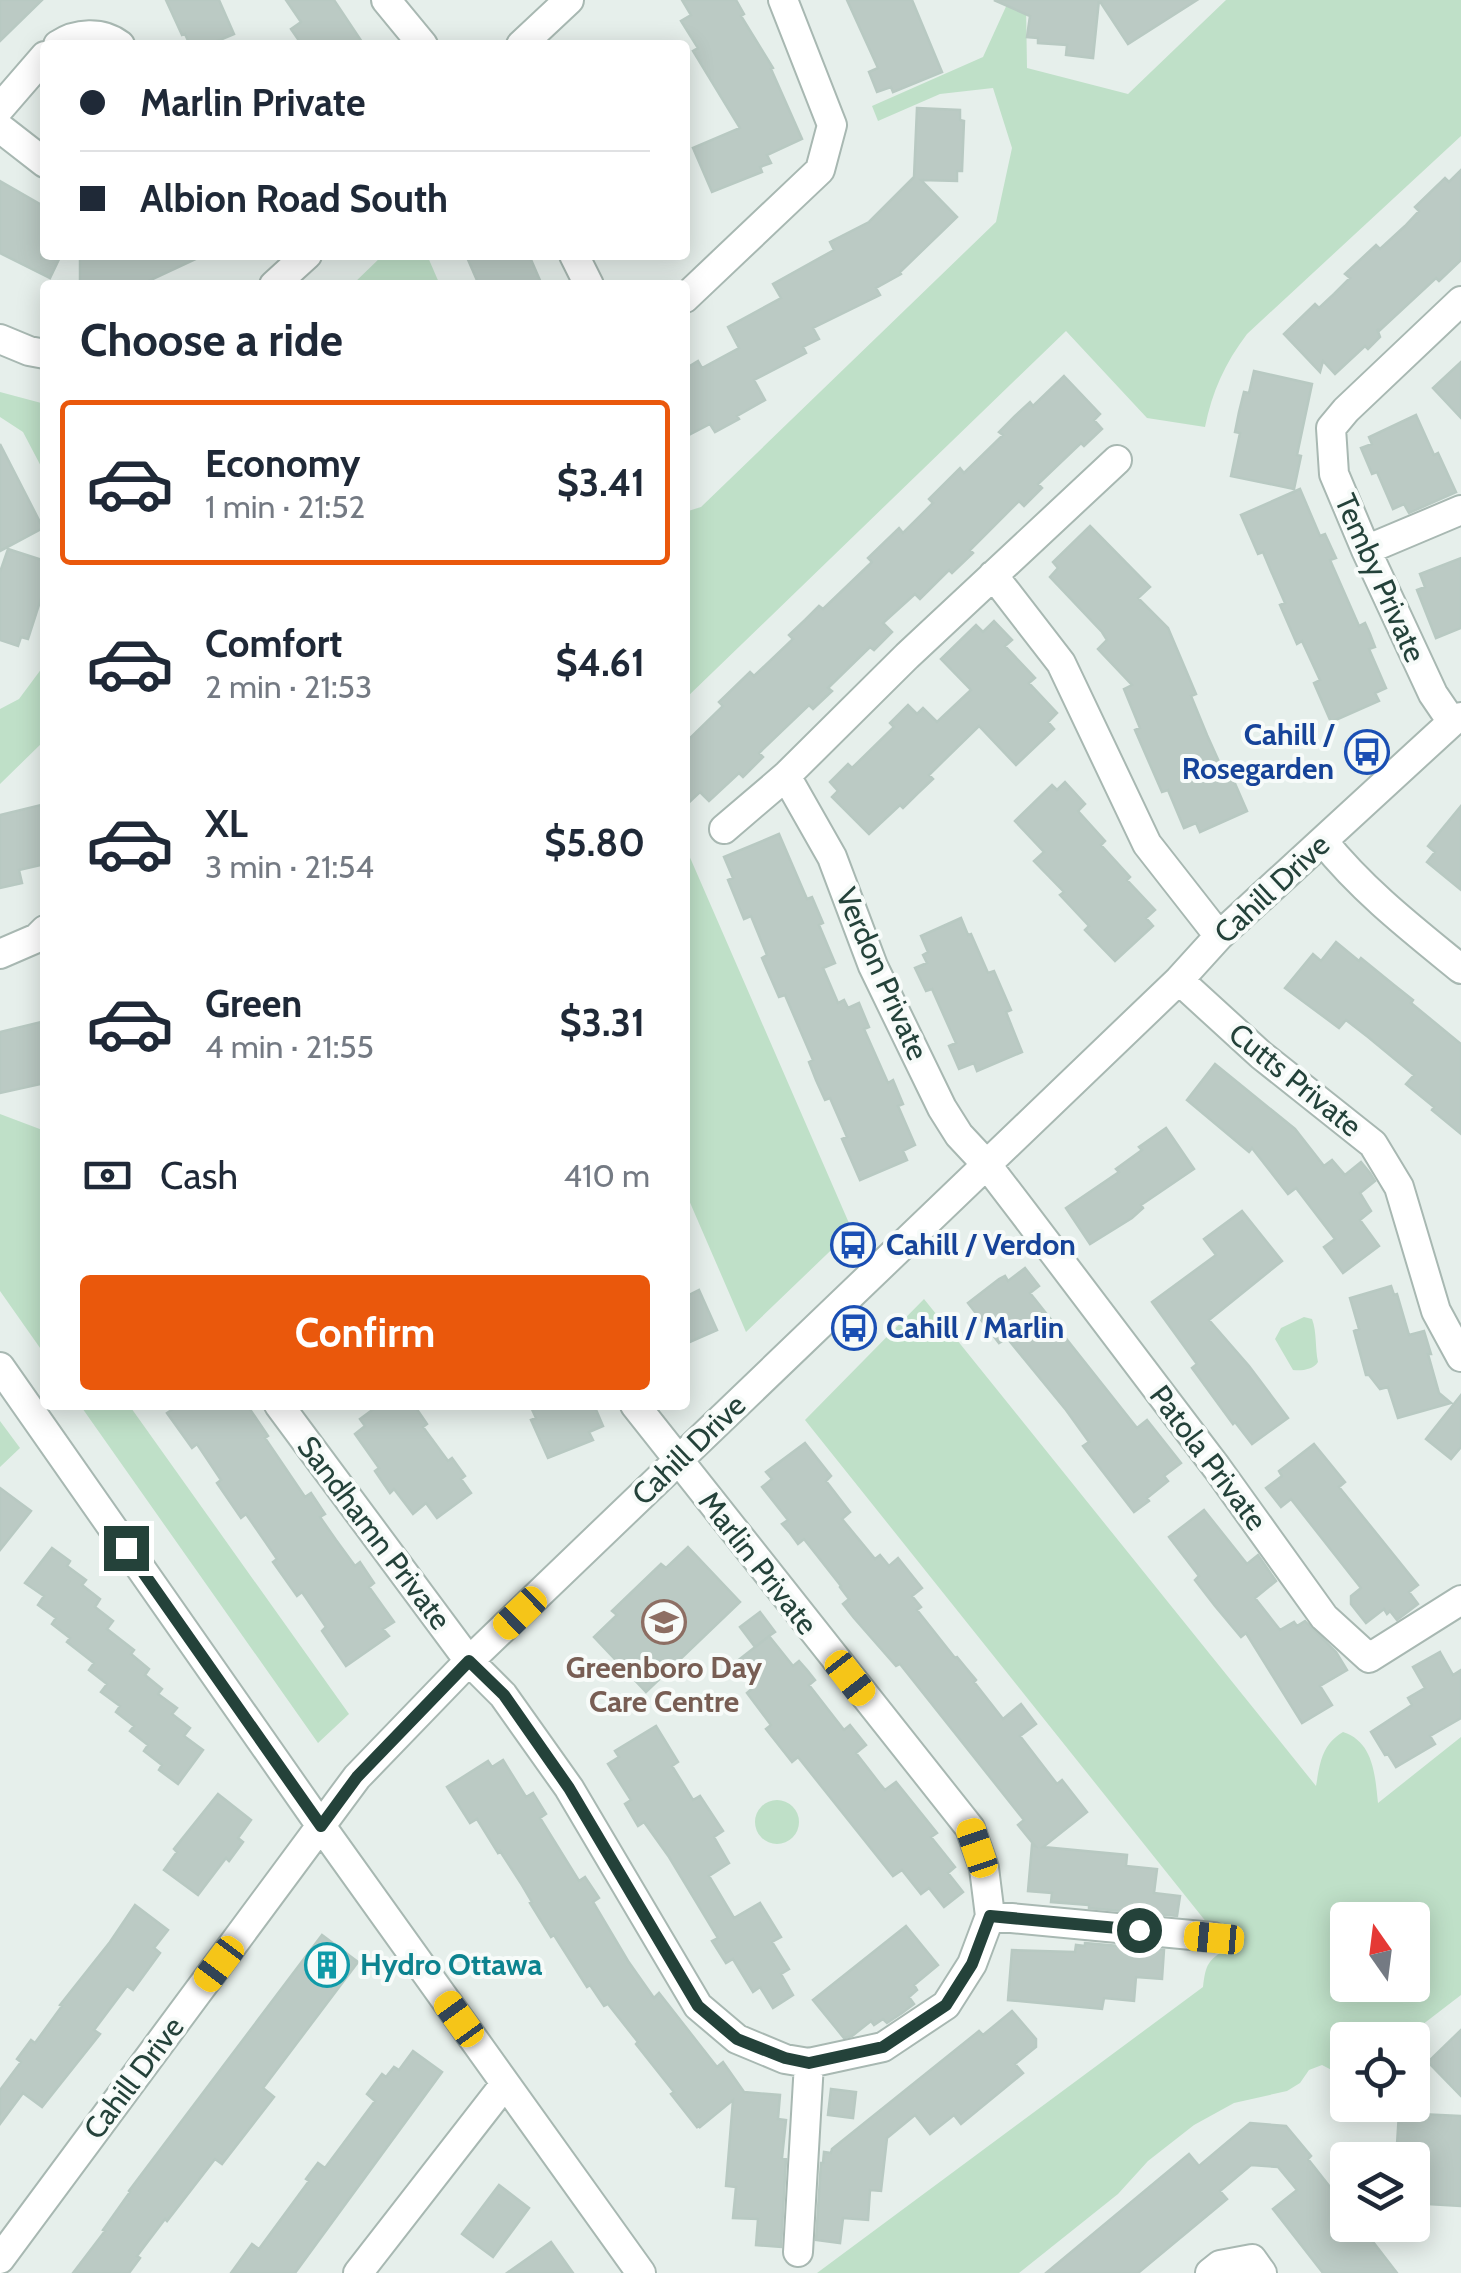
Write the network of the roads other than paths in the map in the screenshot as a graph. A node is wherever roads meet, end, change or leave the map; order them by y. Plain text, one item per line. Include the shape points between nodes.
1 (386, 0) edge
2 (570, 0) edge
3 (784, 0) edge
4 (64, 40) edge
5 (114, 40) edge
6 (419, 40) edge
7 (527, 40) edge
8 (40, 62) edge
9 (0, 108) edge
10 (0, 128) edge
11 (40, 159) edge
12 (302, 260) edge
13 (280, 280) edge
14 (690, 293) edge
15 (1461, 300) edge
16 (0, 339) edge
17 (40, 353) edge
18 (1117, 460) dead end
19 (1461, 510) edge
20 (1366, 550) junction
21 (993, 575) junction
22 (1457, 720) edge
23 (786, 776) junction
24 (724, 829) dead end
25 (1323, 841) junction
26 (40, 935) edge
27 (1219, 936) junction
28 (0, 954) edge
29 (1461, 969) edge
30 (1179, 980) junction
31 (987, 1166) junction
32 (1461, 1357) edge
33 (0, 1367) edge
34 (283, 1410) edge
35 (639, 1410) edge
36 (677, 1460) junction
37 (1461, 1600) edge
38 (469, 1661) junction
39 (321, 1826) junction
40 (990, 1916) junction
41 (1214, 1938) dead end
42 (809, 2063) junction
43 (505, 2084) junction
44 (798, 2252) dead end
45 (1, 2256) edge
46 (358, 2273) edge
47 (640, 2273) edge
48 (1210, 2273) edge
49 (1262, 2273) edge

1 - 6 street
2 - 7 street
3 - 14 street via 832,124 820,170
4 - 5 street
8 - 9 street
10 - 11 street
12 - 13 street
15 - 20 street, Temby Private via 1331,428 1334,474
16 - 17 street
18 - 21 street
19 - 20 street
20 - 22 street, Temby Private via 1433,694
21 - 23 street
21 - 27 street via 1061,663 1147,844
22 - 25 street, Cahill Drive
23 - 24 street
23 - 31 street, Verdon Private via 832,857 873,966 942,1108
25 - 27 street, Cahill Drive
25 - 29 street via 1382,905
26 - 28 street
27 - 30 street, Cahill Drive
30 - 31 street, Cahill Drive
30 - 32 street, Cutts Private via 1373,1144 1399,1188 1436,1311
31 - 36 street, Cahill Drive
31 - 37 street, Patola Private via 1346,1638 1370,1658
33 - 39 street
34 - 38 street, Sandhamn Private
35 - 36 street
36 - 38 street, Cahill Drive
36 - 40 street, Marlin Private via 970,1828
38 - 39 street, Cahill Drive via 357,1777
38 - 42 street, Marlin Private via 504,1695 569,1788 698,2006 737,2039
39 - 43 street
39 - 45 street, Cahill Drive
40 - 41 street
40 - 42 street, Marlin Private via 972,1964 946,2005 883,2047
42 - 44 street
43 - 46 street
43 - 47 street
48 - 49 street via 1252,2259

